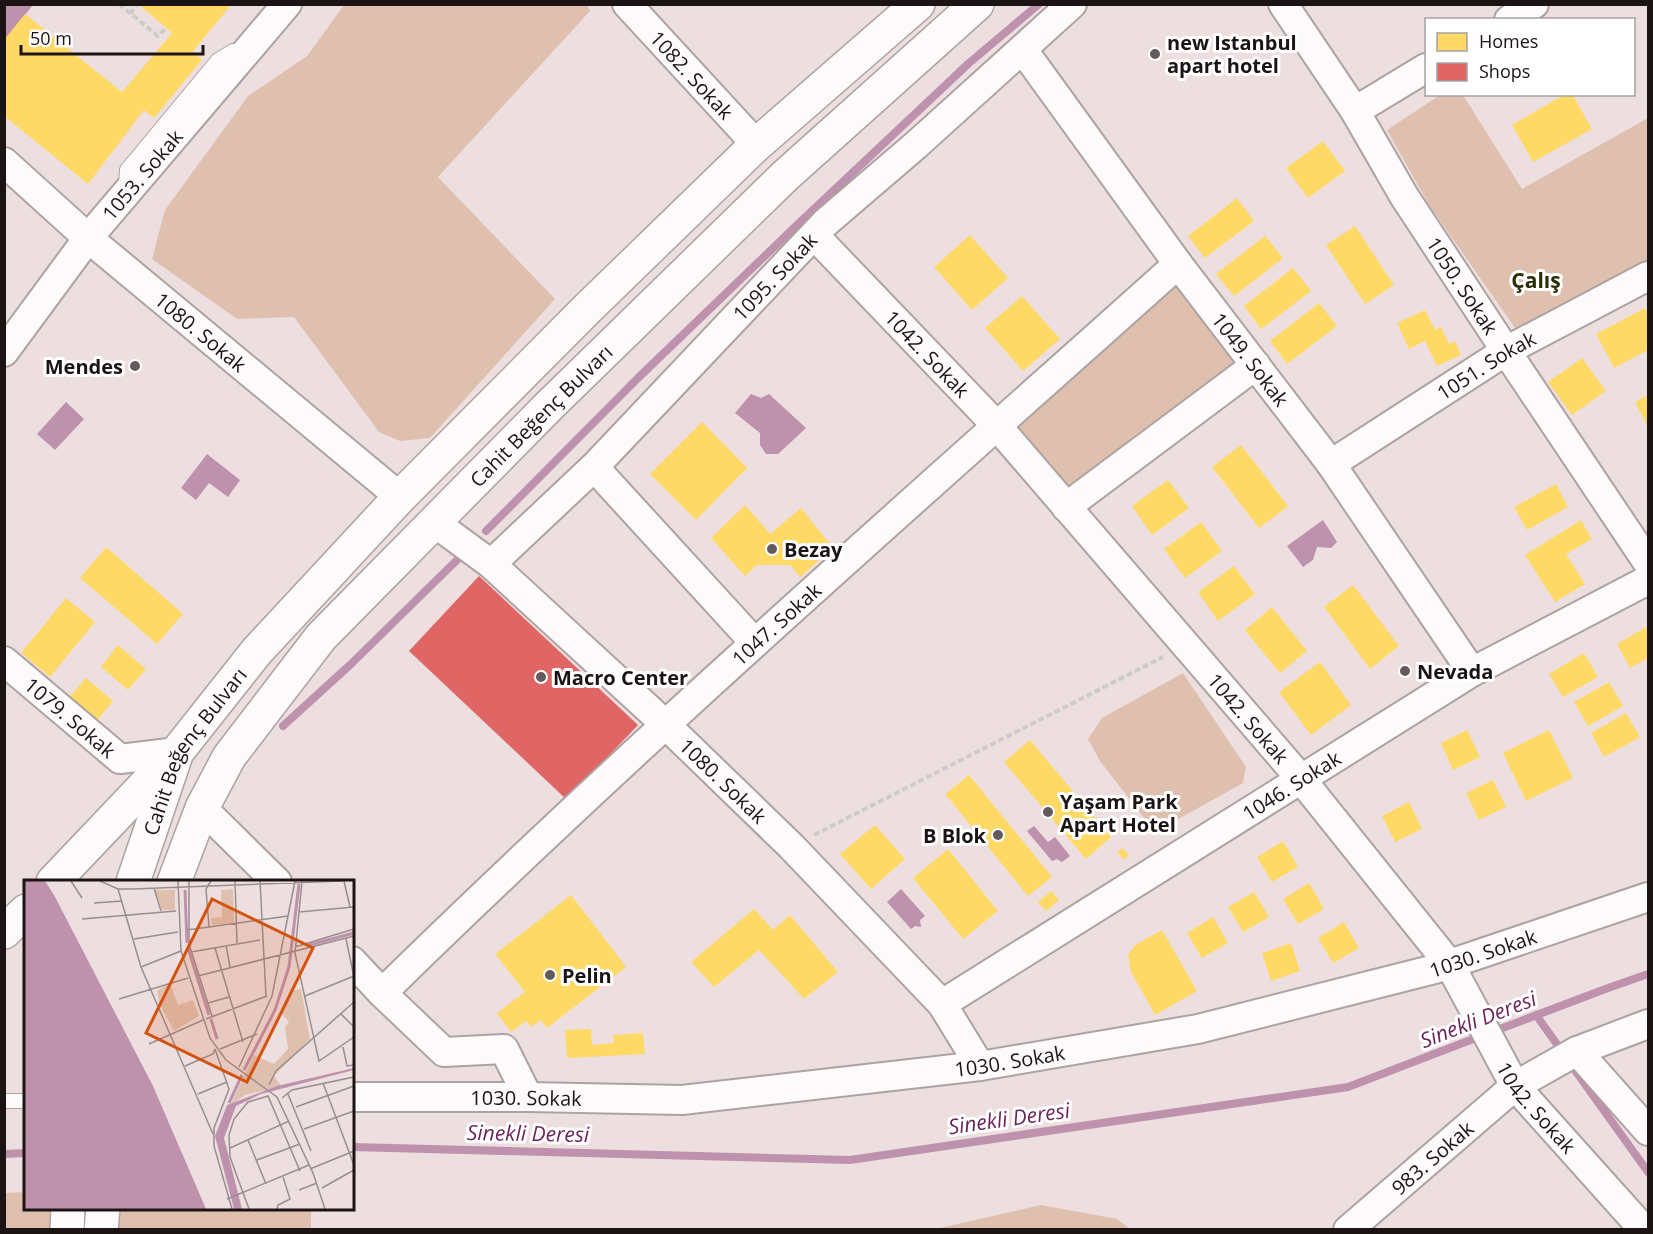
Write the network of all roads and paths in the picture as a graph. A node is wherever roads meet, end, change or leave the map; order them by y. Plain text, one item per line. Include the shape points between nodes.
1 (119, 4) edge
2 (138, 4) edge
3 (287, 4) edge
4 (627, 4) edge
5 (918, 4) edge
6 (977, 4) edge
7 (1072, 4) edge
8 (1283, 4) edge
9 (1534, 4) edge
10 (130, 14) junction
11 (1512, 18) edge
12 (166, 28) dead end
13 (1023, 50) junction
14 (1425, 69) edge
15 (1355, 111) junction
16 (755, 146) junction
17 (4, 162) edge
18 (814, 235) junction
19 (88, 238) junction
20 (1178, 264) junction
21 (1648, 276) edge
22 (1506, 351) junction
23 (4, 352) edge
24 (1256, 365) junction
25 (997, 426) junction
26 (1331, 464) junction
27 (594, 467) junction
28 (400, 497) junction
29 (1066, 507) junction
30 (435, 523) junction
31 (1648, 563) edge
32 (491, 564) junction
33 (1648, 580) edge
34 (755, 643) junction
35 (1185, 646) junction
36 (4, 661) edge
37 (1472, 672) junction
38 (665, 724) junction
39 (177, 752) junction
40 (229, 757) junction
41 (1301, 779) junction
42 (202, 808) junction
43 (791, 846) junction
44 (64, 878) edge
45 (134, 880) edge
46 (175, 880) edge
47 (275, 880) edge
48 (1648, 897) edge
49 (24, 913) edge
50 (4, 932) edge
51 (354, 964) edge
52 (1450, 965) junction
53 (382, 993) junction
54 (942, 1004) junction
55 (1648, 1024) edge
56 (1576, 1052) junction
57 (980, 1066) junction
58 (1515, 1086) junction
59 (354, 1097) edge
60 (528, 1097) junction
61 (4, 1101) edge
62 (24, 1101) edge
63 (1648, 1131) edge
64 (68, 1210) edge
65 (103, 1210) edge
66 (67, 1230) edge
67 (101, 1230) edge
68 (1348, 1230) edge
69 (1644, 1230) edge

1 - 10 path
2 - 10 path
3 - 19 street, 1053. Sokak
4 - 16 street, 1082. Sokak
5 - 16 main road, Cahit Beğenç Bulvarı
6 - 30 main road, Cahit Beğenç Bulvarı via 785,176
7 - 13 street, 1095. Sokak
8 - 15 street, 1050. Sokak
9 - 11 street
10 - 12 path via 158,36
13 - 18 street, 1095. Sokak
13 - 20 street, 1049. Sokak
14 - 15 street
15 - 22 street, 1050. Sokak via 1404,196
16 - 28 main road, Cahit Beğenç Bulvarı
17 - 19 street, 1080. Sokak
18 - 25 street, 1042. Sokak
18 - 27 street, 1095. Sokak
19 - 23 street, 1053. Sokak
19 - 28 street, 1080. Sokak
20 - 24 street, 1049. Sokak
20 - 25 street, 1047. Sokak
21 - 22 street, 1051. Sokak
22 - 26 street, 1051. Sokak
22 - 31 street, 1050. Sokak
24 - 26 street, 1049. Sokak
24 - 29 street
25 - 29 street, 1042. Sokak
25 - 34 street, 1047. Sokak
26 - 37 street, 1049. Sokak
27 - 32 street, 1095. Sokak
27 - 34 street
28 - 39 main road, Cahit Beğenç Bulvarı via 257,651
29 - 35 street, 1042. Sokak
30 - 32 street, 1080. Sokak
30 - 40 main road, Cahit Beğenç Bulvarı via 321,636
32 - 38 street, 1080. Sokak
33 - 37 street, 1046. Sokak
34 - 38 street, 1047. Sokak
35 - 41 street, 1042. Sokak
35 - 43 path
36 - 39 street, 1079. Sokak via 120,759
37 - 41 street, 1046. Sokak
38 - 43 street, 1080. Sokak
38 - 53 street, 1047. Sokak
39 - 40 main road
39 - 44 main road
39 - 45 main road, Cahit Beğenç Bulvarı
40 - 42 main road, Cahit Beğenç Bulvarı
41 - 52 street, 1042. Sokak
41 - 54 street, 1046. Sokak
42 - 46 main road, Cahit Beğenç Bulvarı
42 - 47 street
43 - 54 street, 1080. Sokak
48 - 52 street, 1030. Sokak
49 - 50 main road
51 - 53 street
52 - 57 street, 1030. Sokak via 1198,1029
52 - 58 street, 1042. Sokak
53 - 60 street via 444,1052 504,1049
54 - 57 street, 1080. Sokak
55 - 56 street, 983. Sokak
56 - 58 street, 983. Sokak
56 - 63 street
57 - 60 street, 1030. Sokak via 682,1100
58 - 68 street, 983. Sokak
58 - 69 street, 1042. Sokak
59 - 60 street, 1030. Sokak
61 - 62 lane
64 - 66 main road
65 - 67 main road

